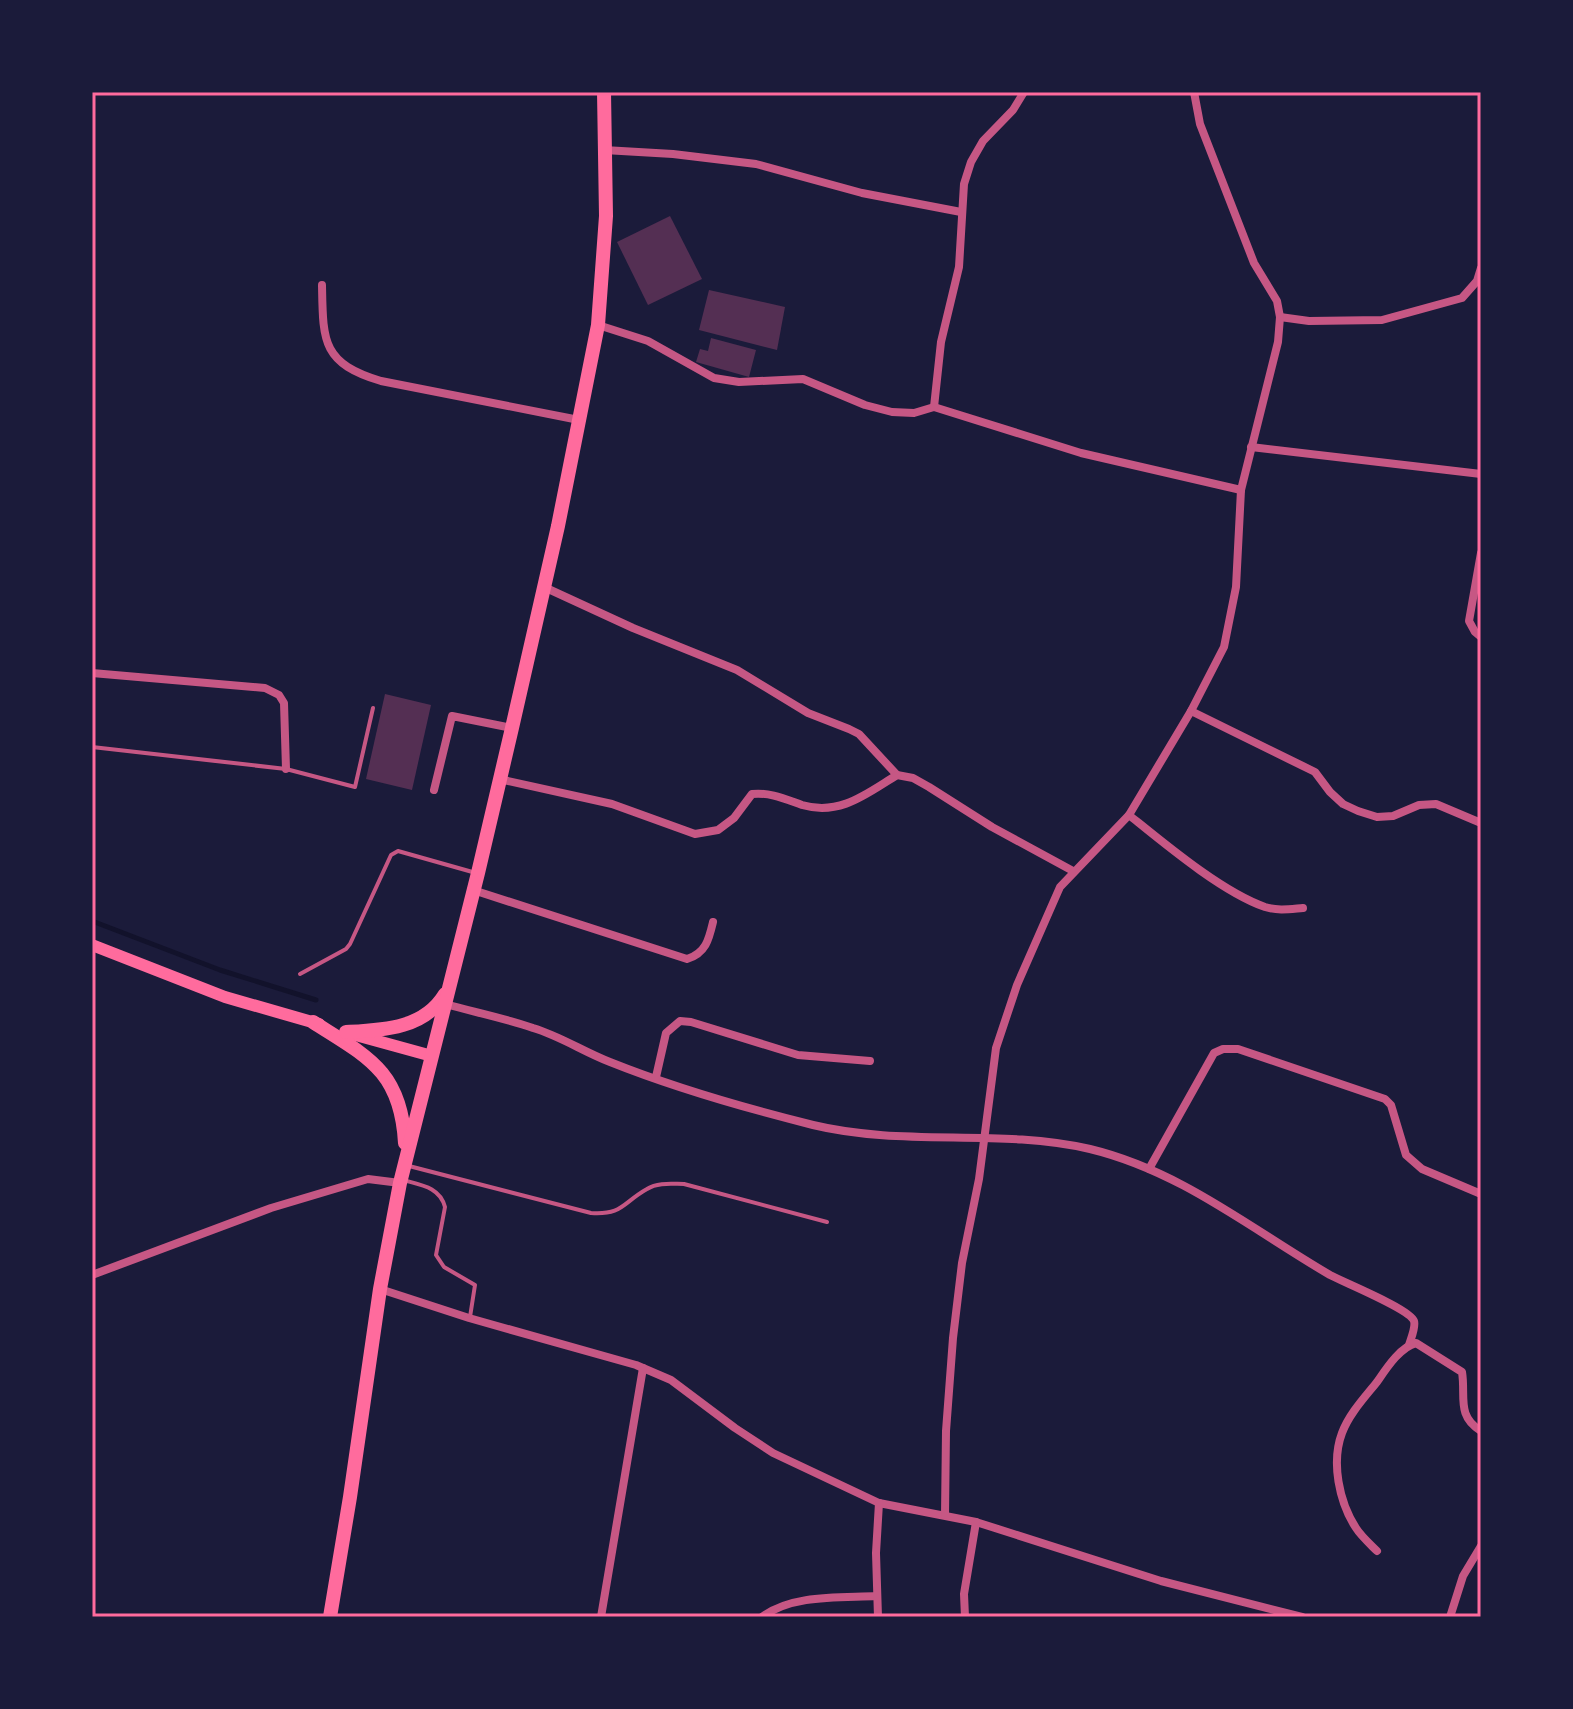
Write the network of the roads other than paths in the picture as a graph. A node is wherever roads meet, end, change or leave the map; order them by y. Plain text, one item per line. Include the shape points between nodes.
1 (604, 92) edge
2 (1024, 92) edge
3 (1194, 92) edge
4 (604, 150) junction
5 (961, 212) junction
6 (1481, 268) edge
7 (322, 285) dead end
8 (1280, 317) junction
9 (598, 325) junction
10 (934, 407) junction
11 (579, 420) junction
12 (1251, 447) junction
13 (1481, 474) edge
14 (1241, 490) junction
15 (1481, 553) edge
16 (544, 587) junction
17 (1481, 637) edge
18 (92, 673) edge
19 (373, 708) dead end
20 (1191, 711) junction
21 (512, 728) junction
22 (92, 747) edge
23 (286, 769) junction
24 (897, 775) junction
25 (499, 779) junction
26 (434, 790) dead end
27 (1129, 815) junction
28 (1481, 823) edge
29 (1073, 871) junction
30 (478, 873) junction
31 (473, 890) junction
32 (1303, 908) dead end
33 (713, 922) dead end
34 (92, 945) edge
35 (300, 974) dead end
36 (450, 984) junction
37 (445, 1004) junction
38 (313, 1022) junction
39 (346, 1032) junction
40 (432, 1056) junction
41 (870, 1061) dead end
42 (656, 1077) junction
43 (984, 1137) junction
44 (1149, 1169) junction
45 (403, 1172) junction
46 (1481, 1194) edge
47 (827, 1222) dead end
48 (92, 1275) edge
49 (380, 1289) junction
50 (469, 1318) junction
51 (1409, 1345) junction
52 (643, 1368) junction
53 (1481, 1431) edge
54 (879, 1503) junction
55 (945, 1515) junction
56 (976, 1522) junction
57 (1481, 1546) edge
58 (1377, 1551) dead end
59 (877, 1596) junction
60 (330, 1617) edge
61 (601, 1617) edge
62 (762, 1617) edge
63 (878, 1617) edge
64 (965, 1617) edge
65 (1302, 1617) edge
66 (1450, 1617) edge

1 - 4 main road
2 - 5 street via 971,162
3 - 8 street via 1200,124
4 - 5 street via 756,164 862,193
4 - 9 main road
5 - 10 street via 959,267 941,342
6 - 8 street via 1462,298 1382,320
7 - 11 street via 326,344 356,373
8 - 12 street
9 - 10 street via 648,341 714,378 803,379 892,412
9 - 11 main road
10 - 14 street via 1081,453
11 - 16 main road
12 - 13 street
12 - 14 street
14 - 20 street via 1230,630
15 - 17 street via 1469,621
16 - 21 main road
16 - 24 street via 737,670 808,713 859,734
18 - 23 street via 265,688 284,703
19 - 23 lane via 355,787
20 - 27 street
20 - 28 street via 1315,772 1343,804 1358,811 1393,816 1436,804
21 - 25 main road
21 - 26 street via 452,716
22 - 23 lane
24 - 25 street via 859,800 818,809 765,792 752,794 718,830 695,834 612,804
24 - 29 street via 913,778
25 - 30 main road
27 - 29 street
27 - 32 street via 1188,861 1254,901 1282,910
29 - 43 street via 1060,887 1017,985 996,1048
30 - 31 main road
30 - 35 lane via 398,851 391,855 350,944
31 - 33 street via 687,959 703,950
31 - 36 main road
34 - 38 main road via 225,997
36 - 37 main road
36 - 39 main road via 427,1014 406,1025
37 - 40 main road
37 - 42 street via 534,1028
38 - 39 main road
38 - 45 main road via 366,1055 385,1074 404,1119
39 - 40 main road
40 - 45 main road
41 - 42 street via 798,1055 680,1021 666,1033
42 - 43 street via 816,1126 908,1138
43 - 44 street via 1090,1149
43 - 55 street via 953,1338
44 - 46 street via 1214,1053 1238,1049 1385,1099 1406,1155 1422,1169
44 - 51 street via 1181,1182 1332,1276 1413,1318
45 - 47 lane via 608,1214 648,1188 684,1184
45 - 48 street via 271,1208
45 - 49 main road
45 - 50 lane via 443,1199 436,1255 444,1267 475,1285
49 - 50 street
49 - 60 main road
50 - 52 street
51 - 53 street via 1416,1343 1462,1372 1464,1413
51 - 58 street via 1357,1408 1336,1451 1345,1506 1356,1529
52 - 54 street via 671,1380 773,1453
52 - 61 street
54 - 55 street
54 - 59 street
55 - 56 street
56 - 64 street
56 - 65 street via 1161,1581
57 - 66 street via 1463,1576
59 - 62 street via 821,1599 774,1608
59 - 63 street

